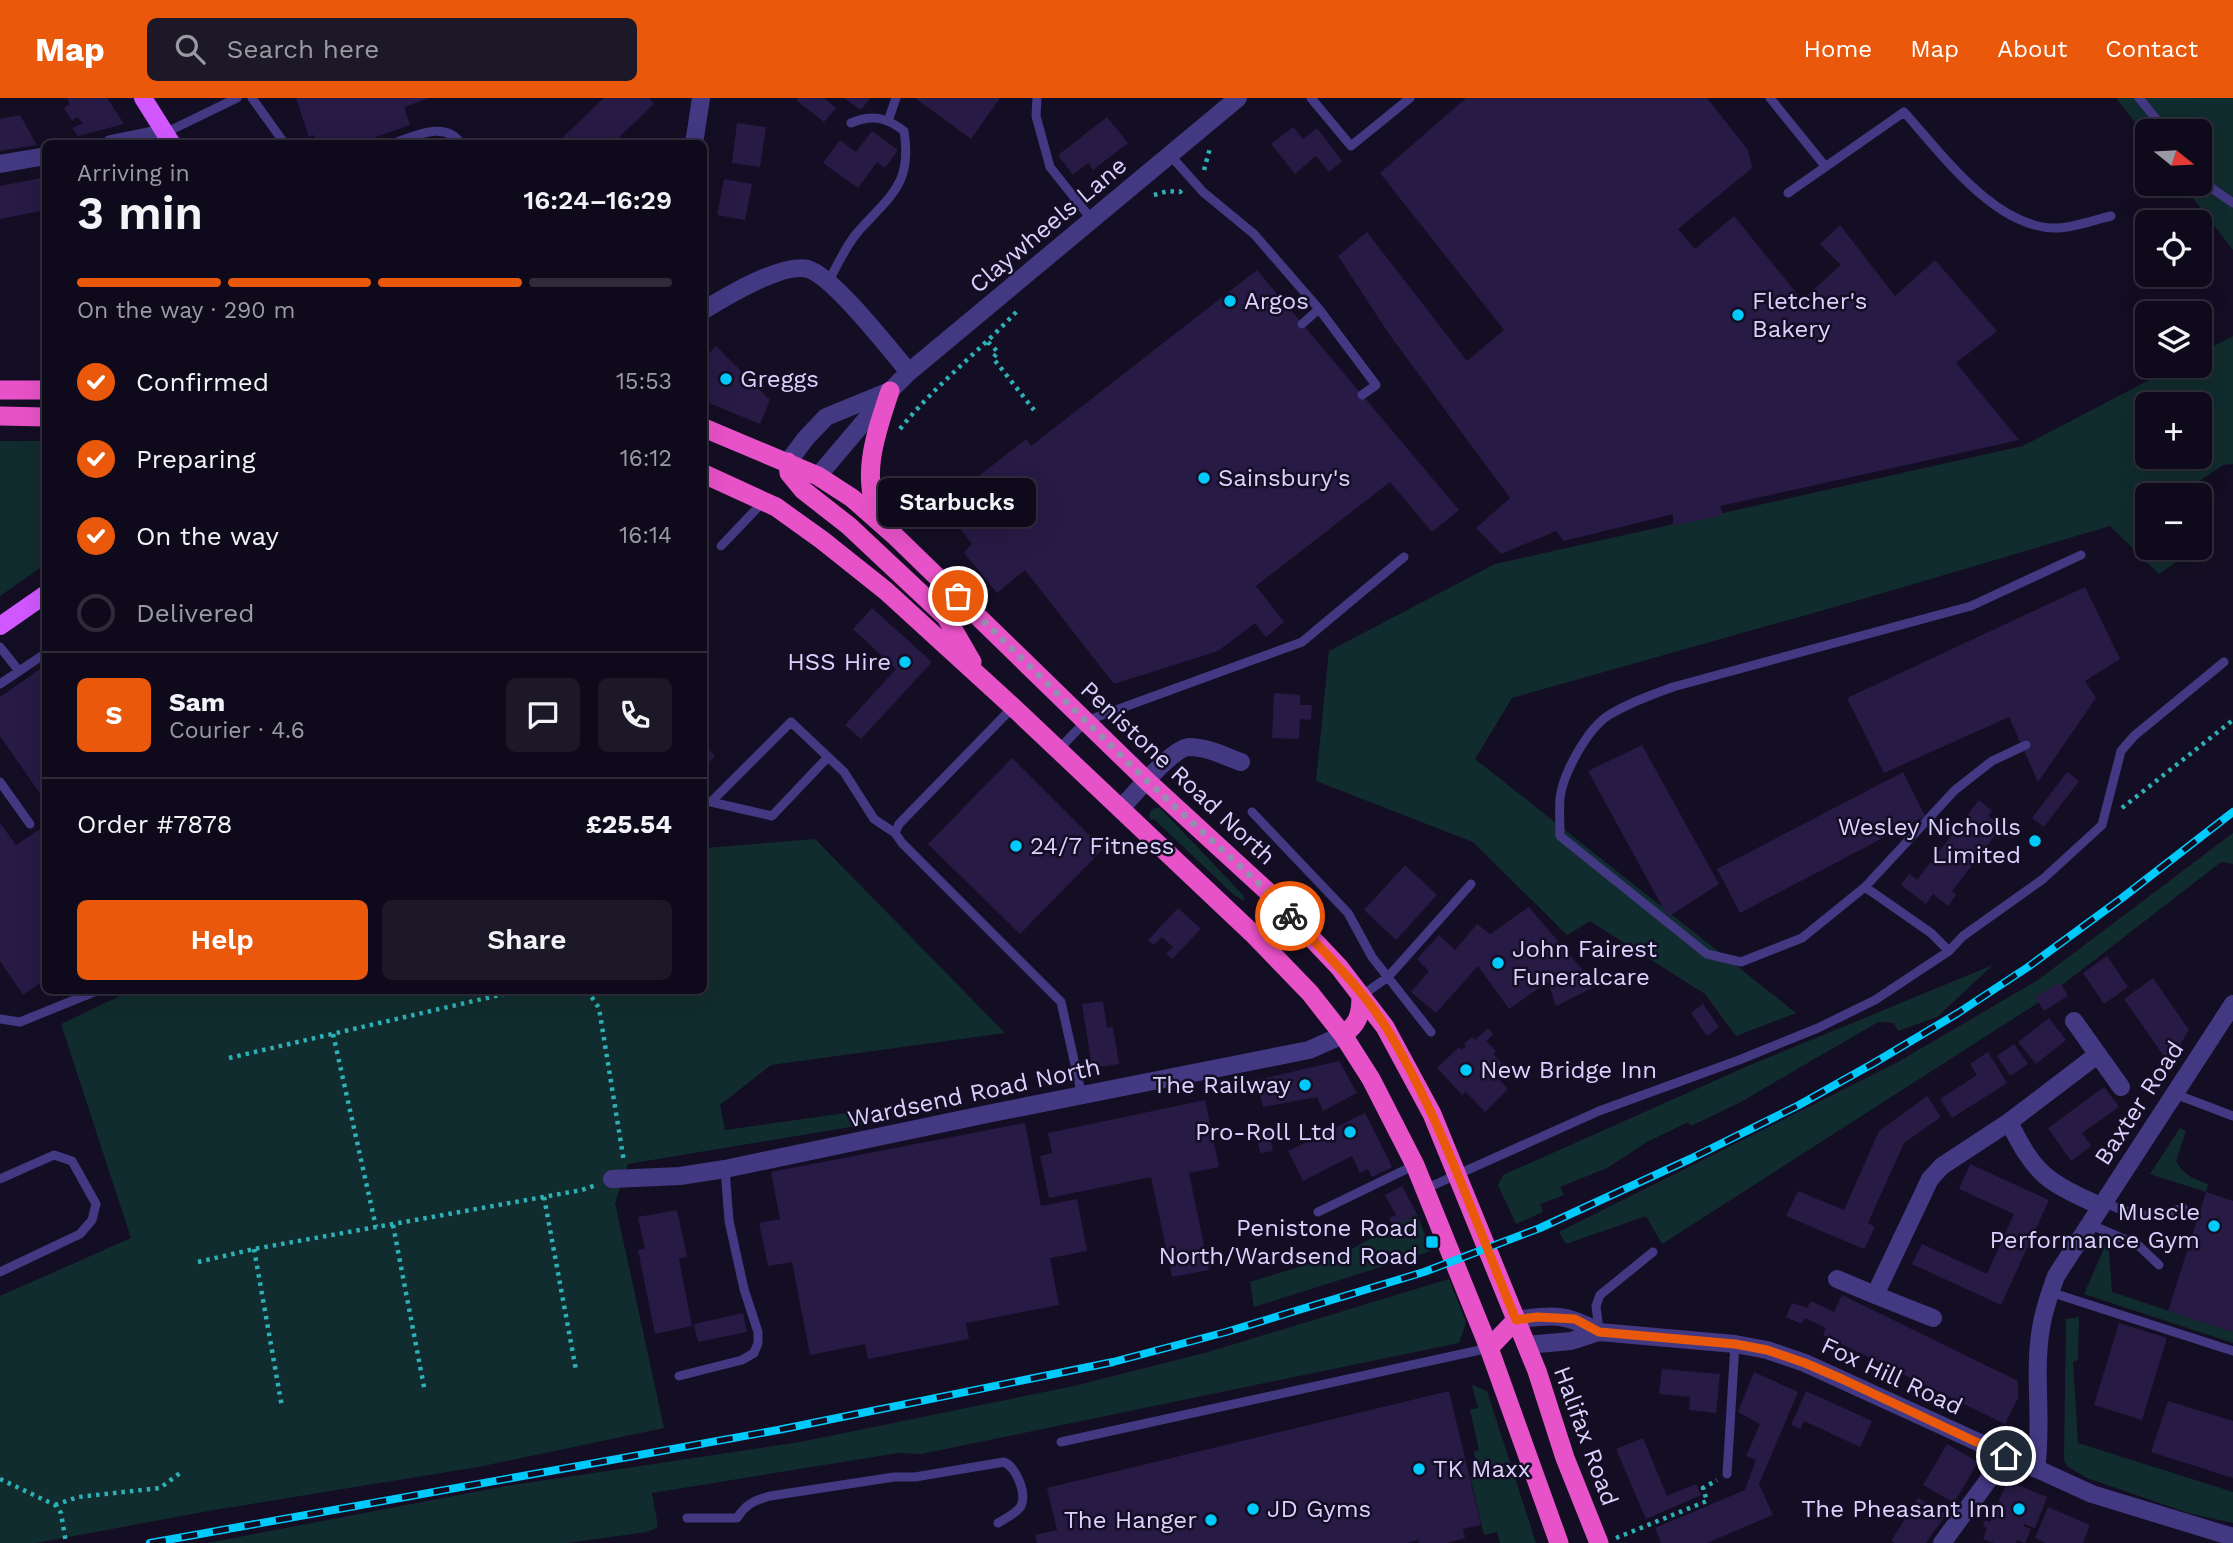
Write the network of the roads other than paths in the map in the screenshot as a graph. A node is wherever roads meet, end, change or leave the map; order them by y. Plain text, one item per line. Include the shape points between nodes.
1 (143, 98) edge
2 (237, 98) edge
3 (252, 98) edge
4 (701, 98) edge
5 (896, 98) edge
6 (1037, 98) edge
7 (1238, 98) edge
8 (1311, 98) edge
9 (1410, 98) edge
10 (1770, 98) edge
11 (2139, 98) edge
12 (2156, 119) edge
13 (888, 121) junction
14 (851, 123) dead end
15 (169, 138) edge
16 (150, 140) edge
17 (282, 140) edge
18 (404, 140) edge
19 (459, 140) edge
20 (695, 140) edge
21 (1170, 155) junction
22 (42, 157) edge
23 (0, 164) edge
24 (1825, 166) junction
25 (2212, 188) edge
26 (1788, 193) dead end
27 (2233, 203) edge
28 (2111, 216) dead end
29 (1092, 220) junction
30 (829, 280) junction
31 (707, 308) edge
32 (1320, 309) junction
33 (1302, 324) dead end
34 (909, 372) junction
35 (0, 390) edge
36 (42, 390) edge
37 (890, 391) junction
38 (1362, 395) dead end
39 (0, 416) edge
40 (42, 417) edge
41 (707, 429) edge
42 (788, 462) junction
43 (707, 475) edge
44 (818, 476) junction
45 (803, 490) junction
46 (770, 504) junction
47 (881, 524) junction
48 (721, 546) dead end
49 (2081, 555) dead end
50 (1404, 557) dead end
51 (42, 597) edge
52 (0, 626) edge
53 (0, 647) edge
54 (42, 656) edge
55 (2224, 662) dead end
56 (19, 671) junction
57 (981, 678) junction
58 (0, 684) edge
59 (1013, 708) junction
60 (1086, 721) junction
61 (2026, 746) dead end
62 (1058, 750) junction
63 (828, 757) junction
64 (1241, 762) dead end
65 (1147, 781) junction
66 (0, 782) edge
67 (1120, 809) junction
68 (1252, 813) dead end
69 (30, 824) dead end
70 (895, 834) junction
71 (1471, 884) dead end
72 (1865, 887) junction
73 (1949, 951) junction
74 (1388, 977) junction
75 (89, 994) edge
76 (1361, 996) junction
77 (2233, 1004) edge
78 (0, 1019) edge
79 (2074, 1021) dead end
80 (1432, 1032) dead end
81 (1343, 1035) junction
82 (2097, 1055) junction
83 (2121, 1087) dead end
84 (2175, 1094) junction
85 (1082, 1097) junction
86 (2233, 1116) edge
87 (2009, 1122) junction
88 (1415, 1165) junction
89 (725, 1169) junction
90 (1457, 1175) junction
91 (619, 1178) road end
92 (0, 1179) edge
93 (1425, 1189) junction
94 (2101, 1203) junction
95 (2183, 1208) dead end
96 (1318, 1212) dead end
97 (2089, 1224) junction
98 (1653, 1252) dead end
99 (2159, 1265) dead end
100 (0, 1272) edge
101 (1838, 1279) dead end
102 (2050, 1292) junction
103 (1875, 1295) junction
104 (1933, 1318) dead end
105 (1516, 1320) junction
106 (1599, 1332) junction
107 (1735, 1344) junction
108 (1527, 1345) junction
109 (1489, 1348) junction
110 (2233, 1351) edge
111 (679, 1376) dead end
112 (1061, 1443) dead end
113 (2006, 1456) junction
114 (2036, 1469) junction
115 (1727, 1474) road end
116 (687, 1518) dead end
117 (998, 1523) dead end
118 (2233, 1536) edge
119 (1607, 1541) edge
120 (1559, 1543) edge
121 (1942, 1543) edge

1 - 15 main road
2 - 15 lane
3 - 17 lane
4 - 20 street
5 - 13 lane
6 - 29 lane via 1036,116 1050,167
7 - 21 street, Claywheels Lane
8 - 9 lane via 1351,146
10 - 24 lane
11 - 12 lane
13 - 14 lane via 879,117
13 - 30 lane via 904,131 907,149 898,188 854,236
15 - 16 street
18 - 19 lane via 436,130 446,130
21 - 29 street, Claywheels Lane
21 - 32 lane via 1192,181 1254,234
22 - 23 street
24 - 26 lane
24 - 28 lane via 1904,112 1967,181 2030,225 2059,228
25 - 27 lane
29 - 34 street, Claywheels Lane
30 - 31 street via 806,268 781,272
30 - 34 street
32 - 33 lane
32 - 38 lane via 1376,385
34 - 37 street, Claywheels Lane
35 - 36 highway
37 - 42 street, Claywheels Lane via 827,417
37 - 44 street, Claywheels Lane
37 - 47 highway via 870,457 869,483
39 - 40 highway
41 - 42 highway, Penistone Road North
42 - 44 highway, Penistone Road North
42 - 45 highway via 789,473
43 - 46 highway
44 - 45 highway
44 - 47 highway, Penistone Road North
45 - 46 highway via 790,501
45 - 57 highway via 849,526 946,617
46 - 48 lane
46 - 57 highway via 876,583
47 - 60 highway, Penistone Road North
49 - 72 lane via 1971,606 1673,687 1629,704 1605,717 1569,768 1560,797 1560,836 1707,954 1741,962 1802,938
50 - 60 lane via 1302,642
51 - 52 main road
53 - 56 lane
54 - 56 lane
55 - 73 lane via 2121,751 2102,825
56 - 58 lane
57 - 59 highway
59 - 62 highway
59 - 70 lane via 899,824
60 - 62 lane
60 - 65 highway, Penistone Road North
61 - 72 lane via 1992,761 1955,790
62 - 67 highway
63 - 63 lane via 791,722 711,802 772,816
63 - 70 lane via 844,772 874,819
64 - 65 street via 1185,747
65 - 67 street
65 - 76 highway, Penistone Road North via 1267,891
66 - 69 lane
67 - 81 highway via 1252,933
68 - 74 lane via 1348,913
70 - 85 lane via 1061,1002
71 - 74 lane
72 - 73 lane
73 - 90 lane via 1875,1000 1818,1028 1599,1111
74 - 76 lane
74 - 80 lane
75 - 78 lane via 20,1022
76 - 81 highway via 1357,1024
76 - 90 highway, Penistone Road North via 1404,1060
77 - 84 street, Baxter Road
79 - 82 street
81 - 85 street, Wardsend Road North via 1309,1050
81 - 88 highway
82 - 83 street
82 - 87 street
84 - 86 lane
84 - 94 street, Baxter Road
85 - 89 street, Wardsend Road North
87 - 94 street via 2024,1153 2043,1177
87 - 103 street via 1942,1166 1930,1179
88 - 93 highway
88 - 96 lane
89 - 91 street, Wardsend Road North
89 - 111 lane via 729,1221 758,1343 754,1353 742,1360
90 - 93 lane
90 - 105 highway, Penistone Road North
92 - 100 lane via 54,1155 72,1161 96,1203 92,1220 80,1234
93 - 109 highway
94 - 95 lane via 2124,1213 2159,1216
94 - 97 street, Baxter Road
97 - 99 lane via 2138,1245
97 - 102 street, Baxter Road
98 - 106 lane via 1600,1295 1596,1306
101 - 103 street
102 - 110 lane
102 - 114 street, Baxter Road via 2040,1330
103 - 104 street
105 - 106 street, Fox Hill Road via 1575,1319
105 - 108 highway, Penistone Road North
105 - 109 highway
106 - 107 street, Fox Hill Road
106 - 108 street, Fox Hill Road via 1571,1341
107 - 113 street, Fox Hill Road via 1805,1363
107 - 115 lane
108 - 109 highway
108 - 119 highway, Halifax Road via 1565,1458
109 - 112 lane
109 - 120 highway
113 - 114 street, Fox Hill Road
113 - 121 street
114 - 118 street, Fox Hill Road via 2105,1498
116 - 117 lane via 737,1518 743,1508 770,1496 1004,1462 1015,1470 1022,1504

